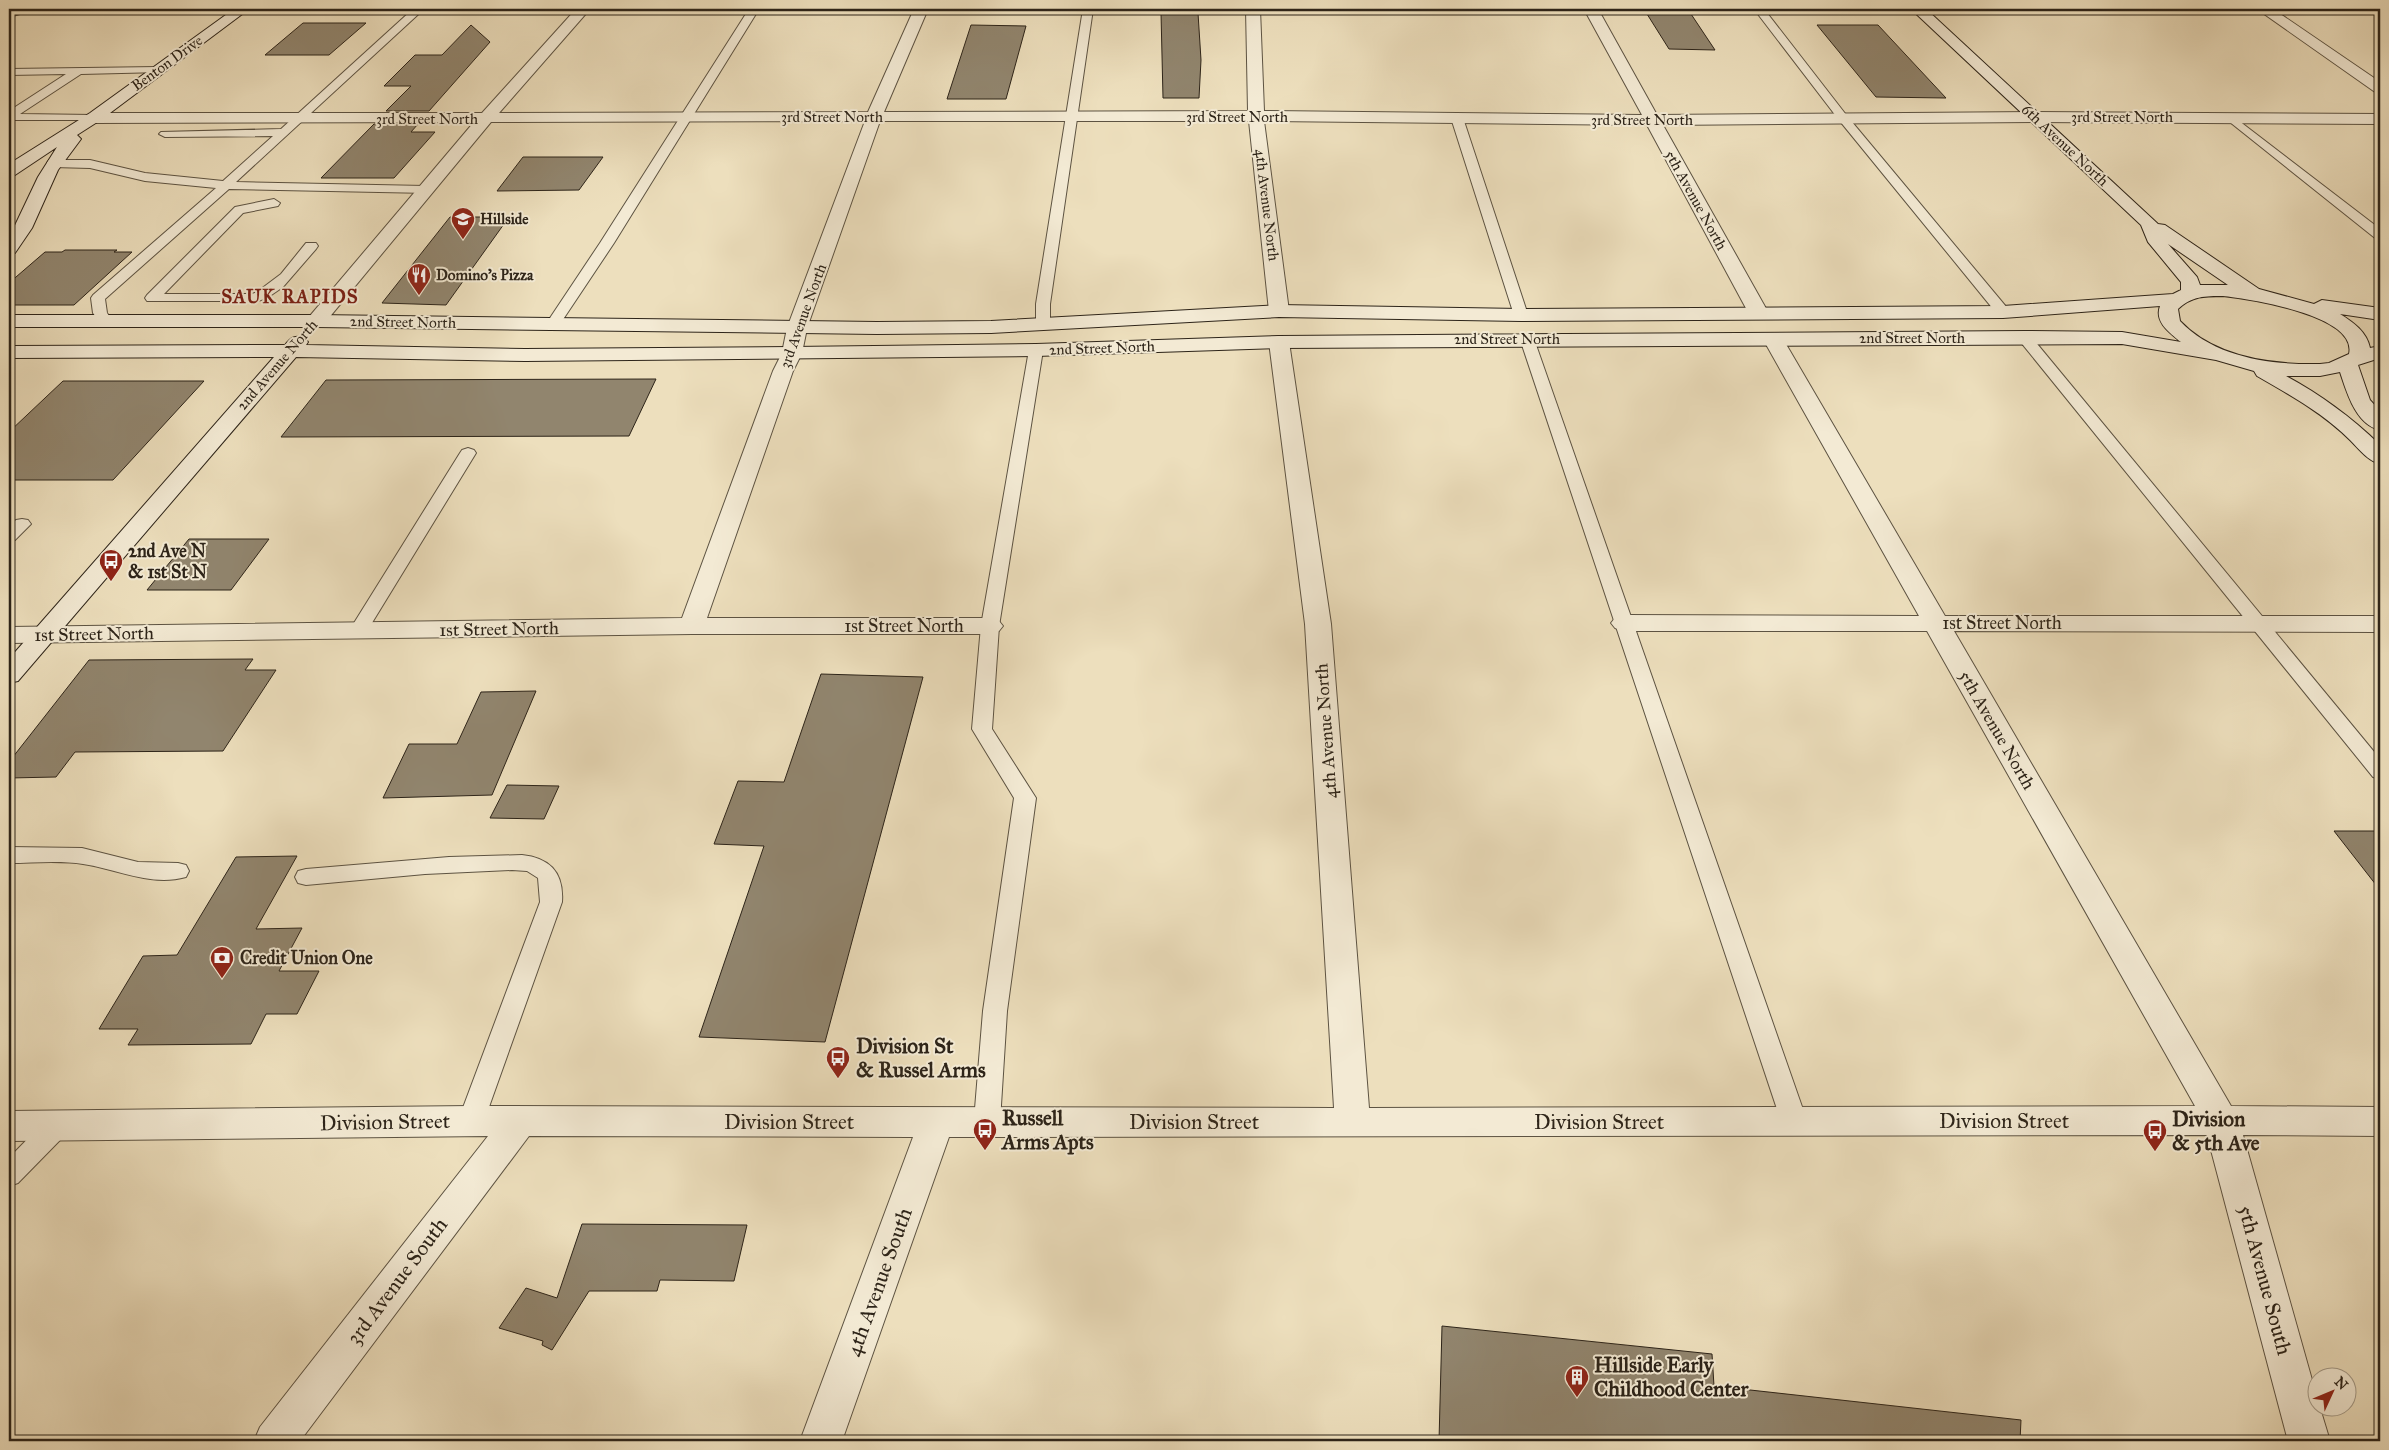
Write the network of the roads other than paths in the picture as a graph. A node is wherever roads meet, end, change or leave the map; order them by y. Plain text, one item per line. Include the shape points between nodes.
1 (33, 9) edge
2 (242, 9) edge
3 (419, 9) edge
4 (583, 9) edge
5 (754, 9) edge
6 (920, 9) edge
7 (1088, 9) edge
8 (1253, 9) edge
9 (1591, 9) edge
10 (1759, 9) edge
11 (1918, 9) edge
12 (2264, 9) edge
13 (9, 14) edge
14 (158, 70) junction
15 (9, 72) edge
16 (76, 72) junction
17 (2380, 89) edge
18 (1256, 116) junction
19 (2034, 116) junction
20 (9, 117) edge
21 (874, 117) junction
22 (1072, 117) junction
23 (2230, 117) junction
24 (93, 118) junction
25 (299, 118) junction
26 (686, 118) junction
27 (1457, 118) junction
28 (1843, 118) junction
29 (486, 119) junction
30 (2380, 119) edge
31 (1652, 120) junction
32 (284, 132) junction
33 (165, 134) dead end
34 (54, 163) junction
35 (9, 172) edge
36 (227, 184) junction
37 (425, 190) junction
38 (274, 203) dead end
39 (2150, 223) junction
40 (2380, 236) edge
41 (311, 246) dead end
42 (9, 249) edge
43 (2253, 293) junction
44 (2184, 297) junction
45 (2277, 297) junction
46 (1279, 311) junction
47 (1758, 312) junction
48 (2003, 312) junction
49 (2380, 314) edge
50 (1521, 315) junction
51 (9, 321) edge
52 (106, 321) junction
53 (316, 321) junction
54 (553, 324) junction
55 (1043, 324) junction
56 (797, 328) junction
57 (2024, 337) junction
58 (1527, 339) junction
59 (1773, 339) junction
60 (1279, 342) junction
61 (1036, 350) junction
62 (290, 351) junction
63 (9, 352) edge
64 (2380, 352) edge
65 (792, 354) junction
66 (2220, 355) junction
67 (2353, 361) junction
68 (2250, 364) junction
69 (2380, 424) edge
70 (468, 453) dead end
71 (2380, 457) edge
72 (22, 524) dead end
73 (9, 536) edge
74 (1624, 623) junction
75 (1936, 623) junction
76 (2259, 624) junction
77 (2380, 624) edge
78 (692, 626) junction
79 (990, 626) junction
80 (358, 631) junction
81 (9, 635) edge
82 (44, 635) junction
83 (9, 675) edge
84 (2380, 772) edge
85 (9, 854) edge
86 (178, 871) dead end
87 (306, 877) dead end
88 (2221, 1120) junction
89 (471, 1121) junction
90 (1794, 1121) junction
91 (2380, 1121) edge
92 (520, 1122) junction
93 (936, 1122) junction
94 (988, 1122) junction
95 (1353, 1123) junction
96 (9, 1126) edge
97 (56, 1126) junction
98 (9, 1175) edge
99 (275, 1441) edge
100 (821, 1441) edge
101 (2309, 1441) edge

1 - 13 lane
2 - 14 street, Benton Drive
3 - 25 lane
4 - 29 street, 2nd Avenue North
5 - 26 lane
6 - 21 street, 3rd Avenue North
7 - 22 lane
8 - 18 street, 4th Avenue North
9 - 31 street, 5th Avenue North
10 - 28 lane
11 - 19 street, 6th Avenue North
12 - 17 street
14 - 16 lane
14 - 24 street, Benton Drive
15 - 16 lane
16 - 20 lane
18 - 22 street, 3rd Street North
18 - 27 street, 3rd Street North
18 - 46 street, 4th Avenue North
19 - 23 street, 3rd Street North
19 - 28 street, 3rd Street North
19 - 39 street, 6th Avenue North
20 - 24 lane
21 - 22 street, 3rd Street North
21 - 26 street, 3rd Street North
21 - 56 street, 3rd Avenue North
22 - 55 lane via 1043,304
23 - 30 street, 3rd Street North
23 - 40 lane
24 - 25 street, 3rd Street North
24 - 34 street, Benton Drive
24 - 35 street, Benton Drive
25 - 29 street, 3rd Street North
25 - 32 lane
26 - 29 street, 3rd Street North
26 - 54 lane
27 - 31 street, 3rd Street North
27 - 50 lane
28 - 31 street, 3rd Street North
28 - 48 lane
29 - 37 street, 2nd Avenue North
31 - 47 street, 5th Avenue North
32 - 33 lane
32 - 36 lane
34 - 36 lane via 90,164 145,177
34 - 42 street, Benton Drive via 18,239
36 - 37 lane via 272,189
36 - 52 lane via 98,298 100,313
37 - 53 street, 2nd Avenue North
38 - 41 lane via 239,210 152,298 253,298 264,295
39 - 43 street
39 - 44 street, 6th Avenue North via 2154,238 2190,281
43 - 44 street, 2nd Street North via 2225,291
43 - 45 street, 2nd Street North
44 - 48 street, 2nd Street North
44 - 66 street via 2169,306 2172,325 2183,336
45 - 49 street
45 - 67 street via 2314,309 2344,325 2360,342 2361,350
46 - 50 street, 2nd Street North
46 - 55 street, 2nd Street North
47 - 48 street, 2nd Street North
47 - 50 street, 2nd Street North
51 - 52 street, 2nd Street North
52 - 53 street, 2nd Street North
53 - 54 street, 2nd Street North
53 - 62 street, 2nd Avenue North
54 - 56 street, 2nd Street North
55 - 56 street, 2nd Street North
56 - 65 street, 3rd Avenue North
57 - 59 street, 2nd Street North
57 - 66 street, 2nd Street North via 2122,338
57 - 76 lane
58 - 59 street, 2nd Street North
58 - 60 street, 2nd Street North
58 - 74 lane
59 - 75 street, 5th Avenue North
60 - 61 street, 2nd Street North
60 - 95 street, 4th Avenue North via 1318,624
61 - 65 street, 2nd Street North
61 - 79 lane
62 - 63 street, 2nd Street North
62 - 65 street, 2nd Street North via 525,355
62 - 82 street, 2nd Avenue North
64 - 67 street
65 - 78 street, 3rd Avenue North via 783,371
66 - 68 street
67 - 68 street via 2336,368 2306,371
67 - 69 street via 2360,402
68 - 71 street via 2314,400
70 - 80 lane
72 - 73 lane
74 - 75 street, 1st Street North
74 - 90 lane
75 - 76 street, 1st Street North
75 - 88 street, 5th Avenue North
76 - 77 street, 1st Street North
76 - 84 lane
78 - 79 street, 1st Street North
78 - 80 street, 1st Street North
79 - 94 lane via 982,729 1025,798 995,1012
80 - 82 street, 1st Street North
81 - 82 street, 1st Street North
82 - 83 street, 2nd Avenue North
85 - 86 lane via 82,856 138,870
87 - 89 lane via 522,862 538,866 548,875 552,886 551,902
88 - 90 street, Division Street
88 - 91 street, Division Street
88 - 101 street, 5th Avenue South
89 - 92 street, Division Street
89 - 97 street, Division Street
90 - 95 street, Division Street
92 - 93 street, Division Street
92 - 99 street, 3rd Avenue South
93 - 94 street, Division Street
93 - 100 street, 4th Avenue South
94 - 95 street, Division Street
96 - 97 street, Division Street
97 - 98 lane

